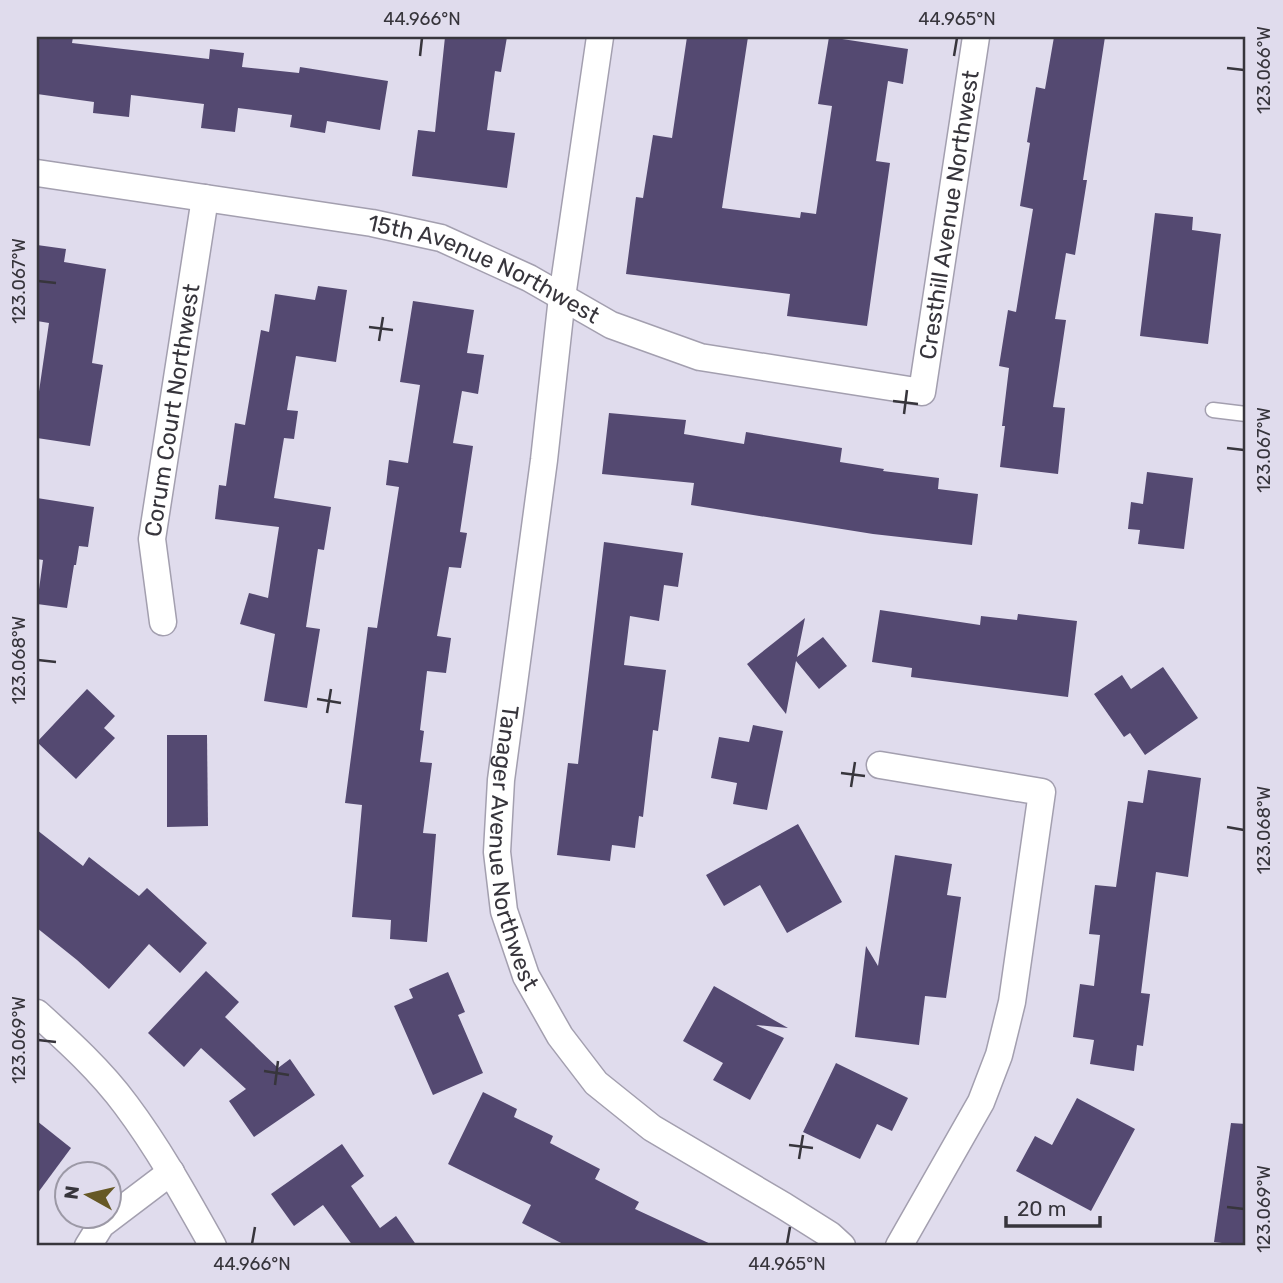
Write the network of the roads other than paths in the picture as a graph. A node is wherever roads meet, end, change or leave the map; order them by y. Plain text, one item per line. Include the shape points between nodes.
1 (600, 37) edge
2 (976, 37) edge
3 (37, 173) edge
4 (205, 198) junction
5 (562, 297) junction
6 (922, 392) joint
7 (1213, 410) dead end
8 (1246, 414) edge
9 (163, 622) dead end
10 (880, 765) dead end
11 (37, 1013) edge
12 (171, 1172) junction
13 (88, 1246) edge
14 (213, 1246) edge
15 (842, 1246) edge
16 (900, 1246) edge

1 - 5 street, Tanager Avenue Northwest
2 - 6 street, Cresthill Avenue Northwest
3 - 4 street, 15th Avenue Northwest
4 - 5 street, 15th Avenue Northwest via 442,238
4 - 9 street, Corum Court Northwest via 152,539
5 - 6 street, 15th Avenue Northwest via 611,325 700,357
5 - 15 street, Tanager Avenue Northwest via 501,780 497,852 504,911 526,976 560,1036 596,1083 652,1128
7 - 8 lane
10 - 16 street via 1042,792 1012,1002 999,1055 981,1102
11 - 12 street via 125,1103
12 - 13 street via 101,1224
12 - 14 street

